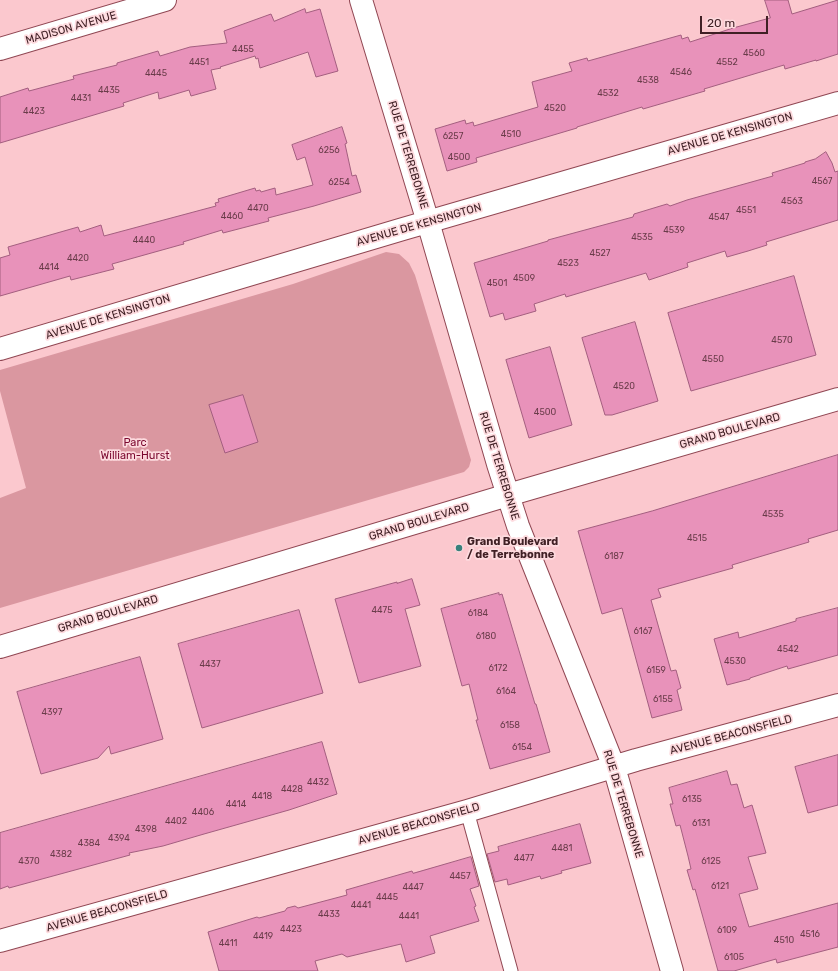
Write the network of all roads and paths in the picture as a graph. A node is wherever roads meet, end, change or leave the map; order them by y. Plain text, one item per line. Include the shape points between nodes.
1 (165, 0) edge
2 (361, 0) edge
3 (0, 49) edge
4 (838, 103) edge
5 (428, 222) junction
6 (0, 349) edge
7 (838, 399) edge
8 (508, 495) junction
9 (0, 647) edge
10 (838, 705) edge
11 (614, 767) junction
12 (467, 811) junction
13 (0, 941) edge
14 (511, 971) edge
15 (672, 971) edge

1 - 3 street, MADISON AVENUE
2 - 5 street, RUE DE TERREBONNE
4 - 5 street, AVENUE DE KENSINGTON
5 - 6 street, AVENUE DE KENSINGTON
5 - 8 street, RUE DE TERREBONNE
7 - 8 street, GRAND BOULEVARD
8 - 9 street, GRAND BOULEVARD
8 - 11 street, RUE DE TERREBONNE
10 - 11 street, AVENUE BEACONSFIELD
11 - 12 street, AVENUE BEACONSFIELD
11 - 15 street, RUE DE TERREBONNE
12 - 13 street, AVENUE BEACONSFIELD
12 - 14 lane

